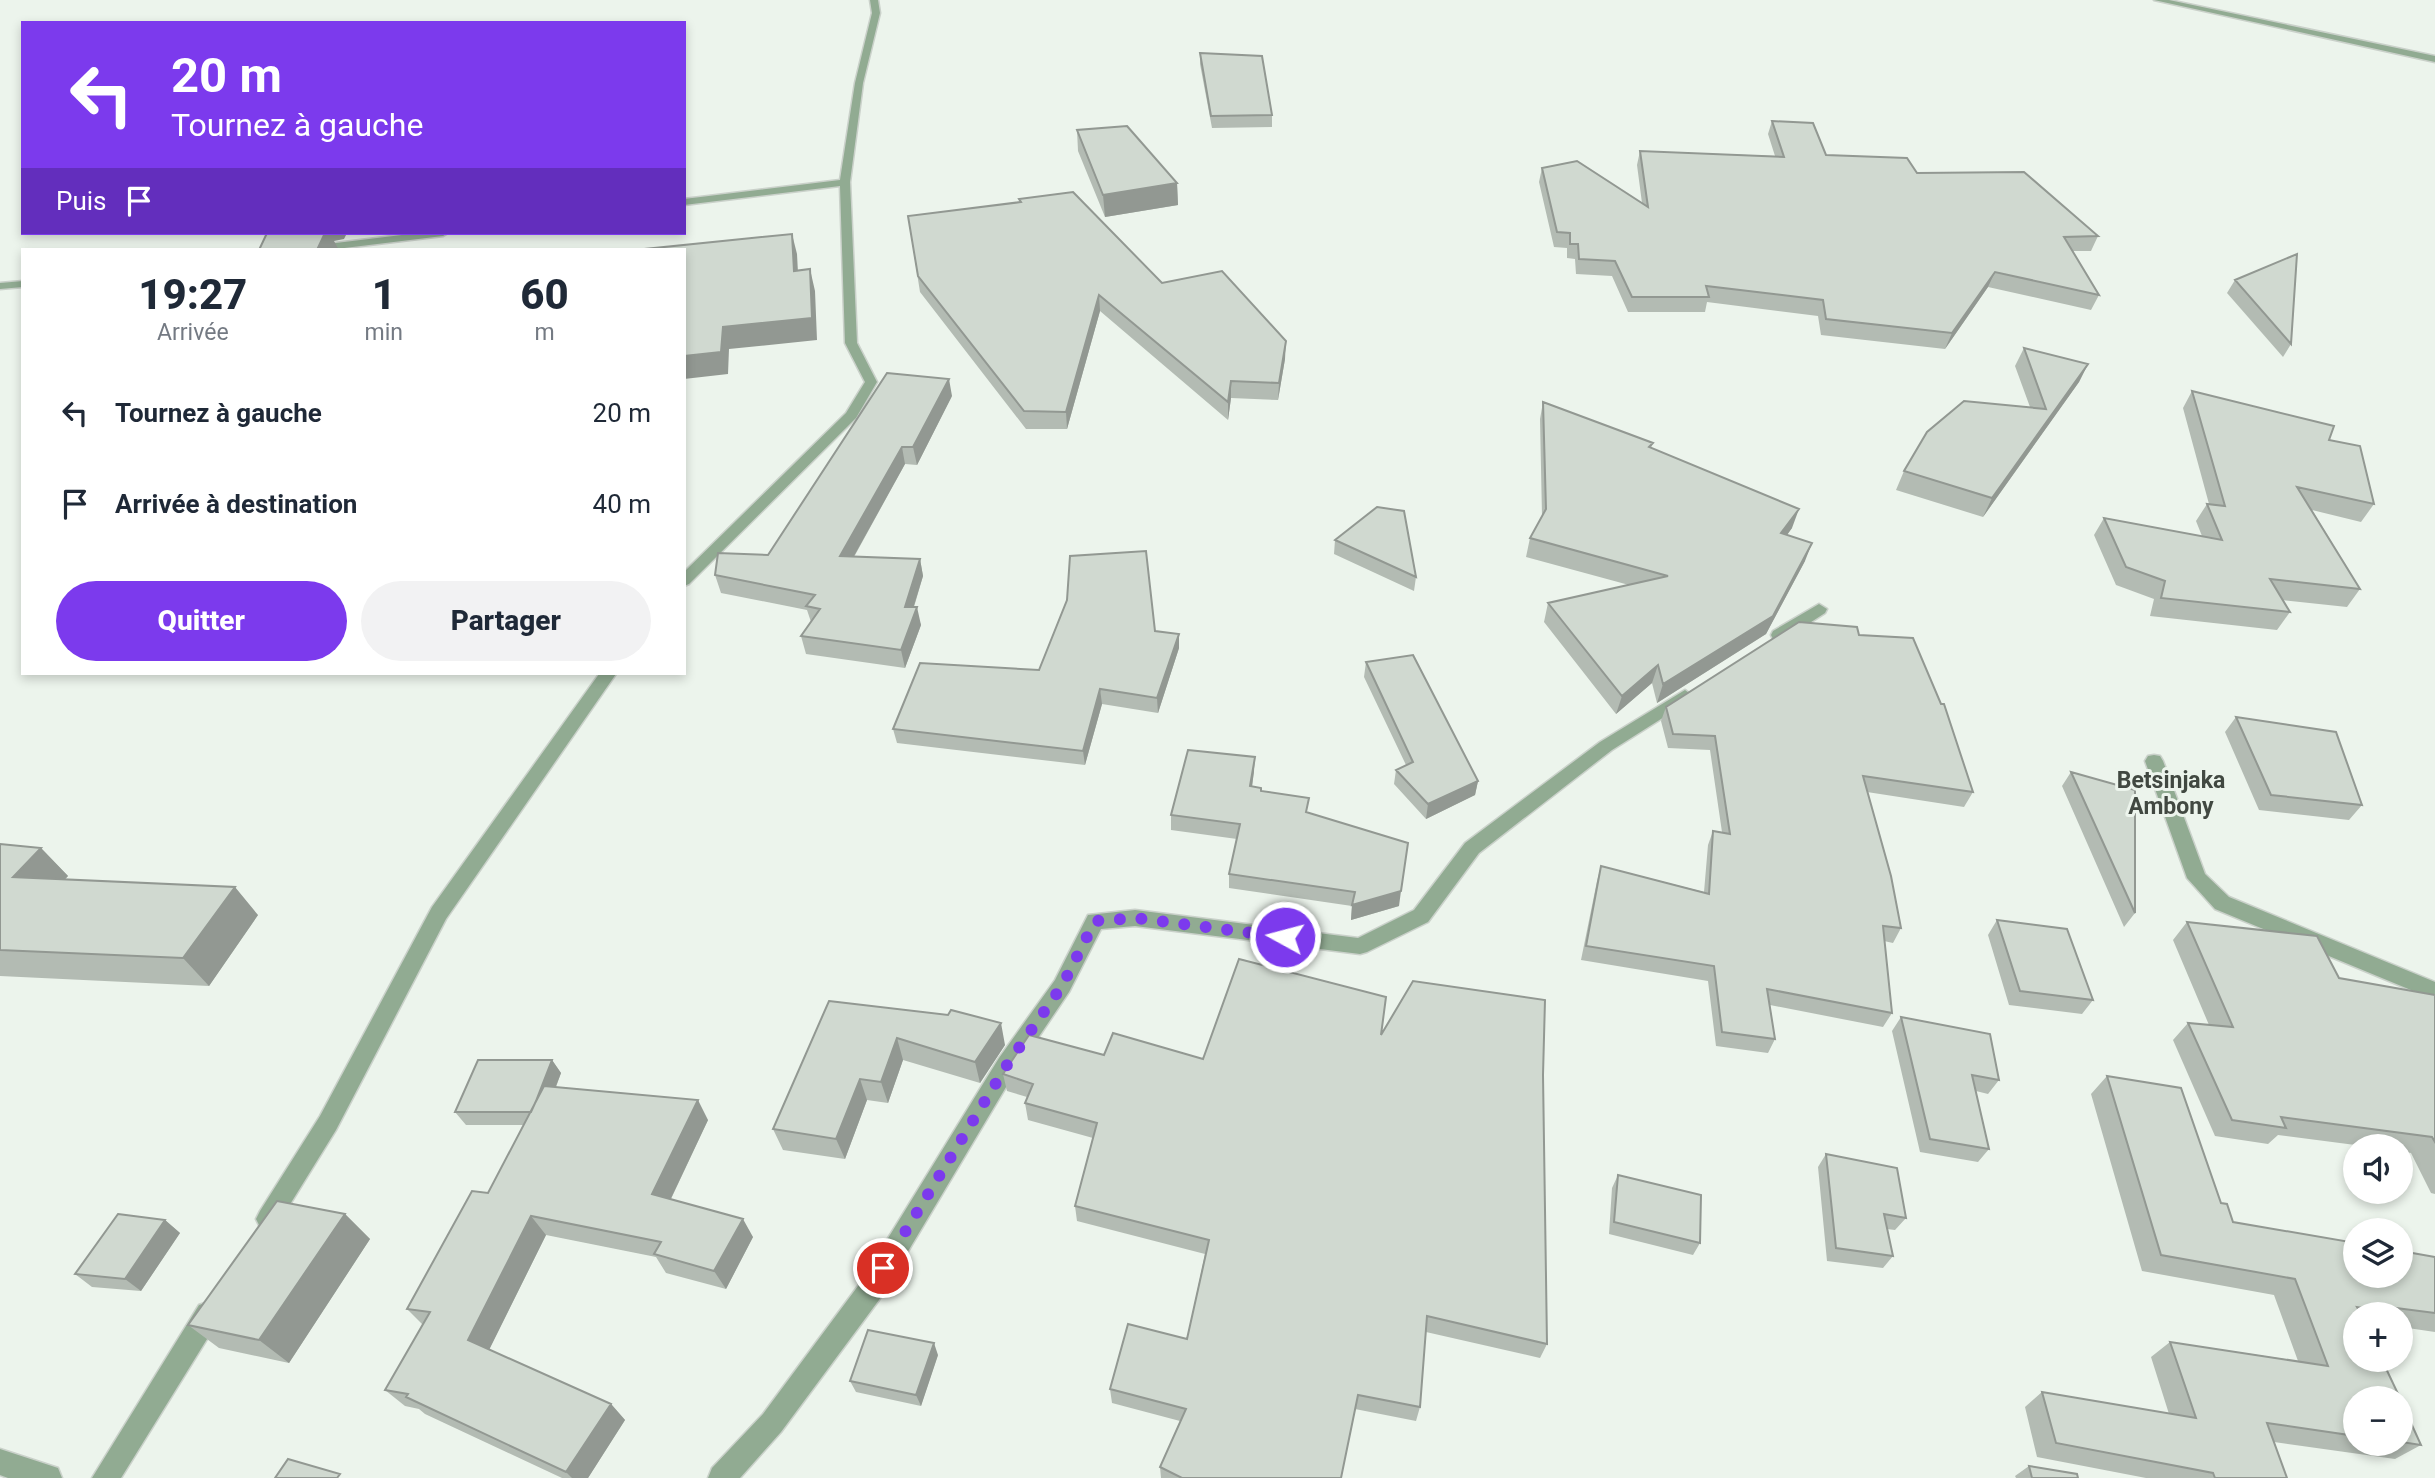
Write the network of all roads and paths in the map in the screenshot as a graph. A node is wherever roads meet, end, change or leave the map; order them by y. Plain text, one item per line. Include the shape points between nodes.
1 (874, 0) edge
2 (2158, 0) edge
3 (2435, 59) edge
4 (845, 182) junction
5 (686, 202) edge
6 (427, 235) edge
7 (319, 248) edge
8 (21, 284) edge
9 (0, 286) edge
10 (686, 579) edge
11 (1819, 609) dead end
12 (1764, 645) edge
13 (607, 675) edge
14 (1698, 687) edge
15 (2154, 761) dead end
16 (2435, 991) edge
17 (254, 1241) edge
18 (217, 1300) edge
19 (0, 1462) edge
20 (48, 1478) edge
21 (106, 1478) edge
22 (722, 1478) edge

1 - 4 street via 876,13 859,83
2 - 3 street
4 - 5 street
4 - 10 street via 851,343 871,382 851,415
6 - 7 street
8 - 9 street
11 - 12 street
13 - 17 street via 439,913 328,1123
14 - 22 street via 1606,746 1472,848 1421,916 1360,946 1135,918 1095,921 1062,986 1007,1065 870,1291 772,1423
15 - 16 street via 2197,878 2222,903
18 - 21 street
19 - 20 street

